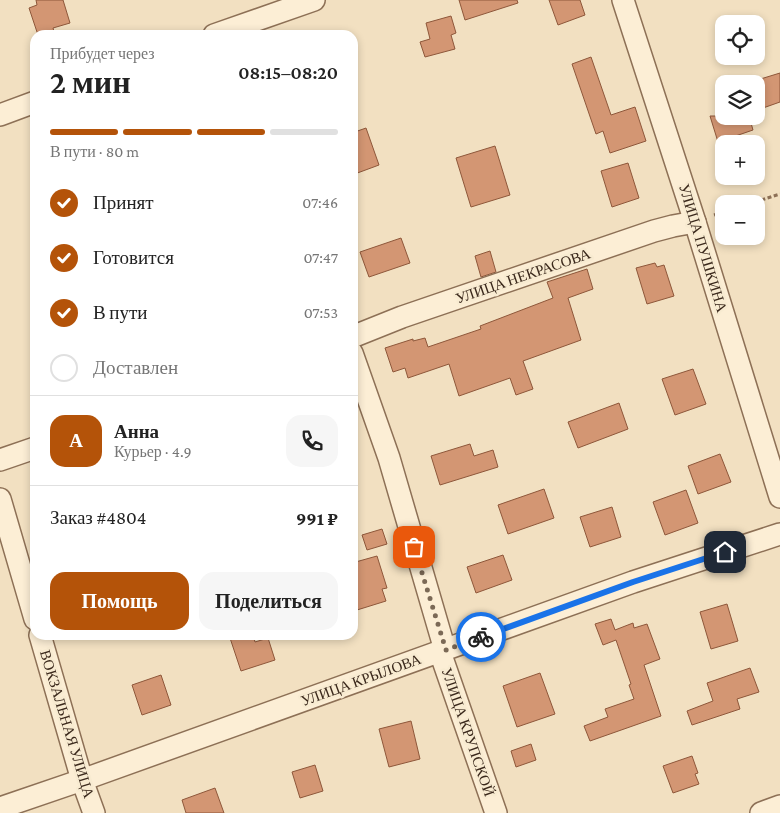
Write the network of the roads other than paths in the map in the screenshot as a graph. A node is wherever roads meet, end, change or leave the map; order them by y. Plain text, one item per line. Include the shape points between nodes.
1 (314, 0) edge
2 (623, 0) edge
3 (267, 7) edge
4 (251, 28) edge
5 (30, 104) edge
6 (0, 115) edge
7 (695, 222) junction
8 (358, 335) edge
9 (358, 370) edge
10 (30, 450) edge
11 (0, 460) edge
12 (780, 497) edge
13 (0, 499) edge
14 (780, 534) edge
15 (30, 601) edge
16 (41, 640) edge
17 (443, 651) junction
18 (82, 780) junction
19 (780, 806) edge
20 (0, 808) edge
21 (94, 813) edge
22 (496, 813) edge
23 (761, 813) edge

1 - 3 street
2 - 7 street, УЛИЦА ПУШКИНА
3 - 4 street
5 - 6 street
7 - 8 street, УЛИЦА НЕКРАСОВА via 626,241
7 - 12 street, УЛИЦА ПУШКИНА
9 - 17 street, УЛИЦА КРУПСКОЙ via 389,458
10 - 11 street
13 - 15 street
14 - 17 street, УЛИЦА КРЫЛОВА via 633,582
16 - 18 street, ВОКЗАЛЬНАЯ УЛИЦА
17 - 18 street, УЛИЦА КРЫЛОВА
17 - 22 street, УЛИЦА КРУПСКОЙ
18 - 20 street, УЛИЦА КРЫЛОВА
18 - 21 street, ВОКЗАЛЬНАЯ УЛИЦА
19 - 23 street

